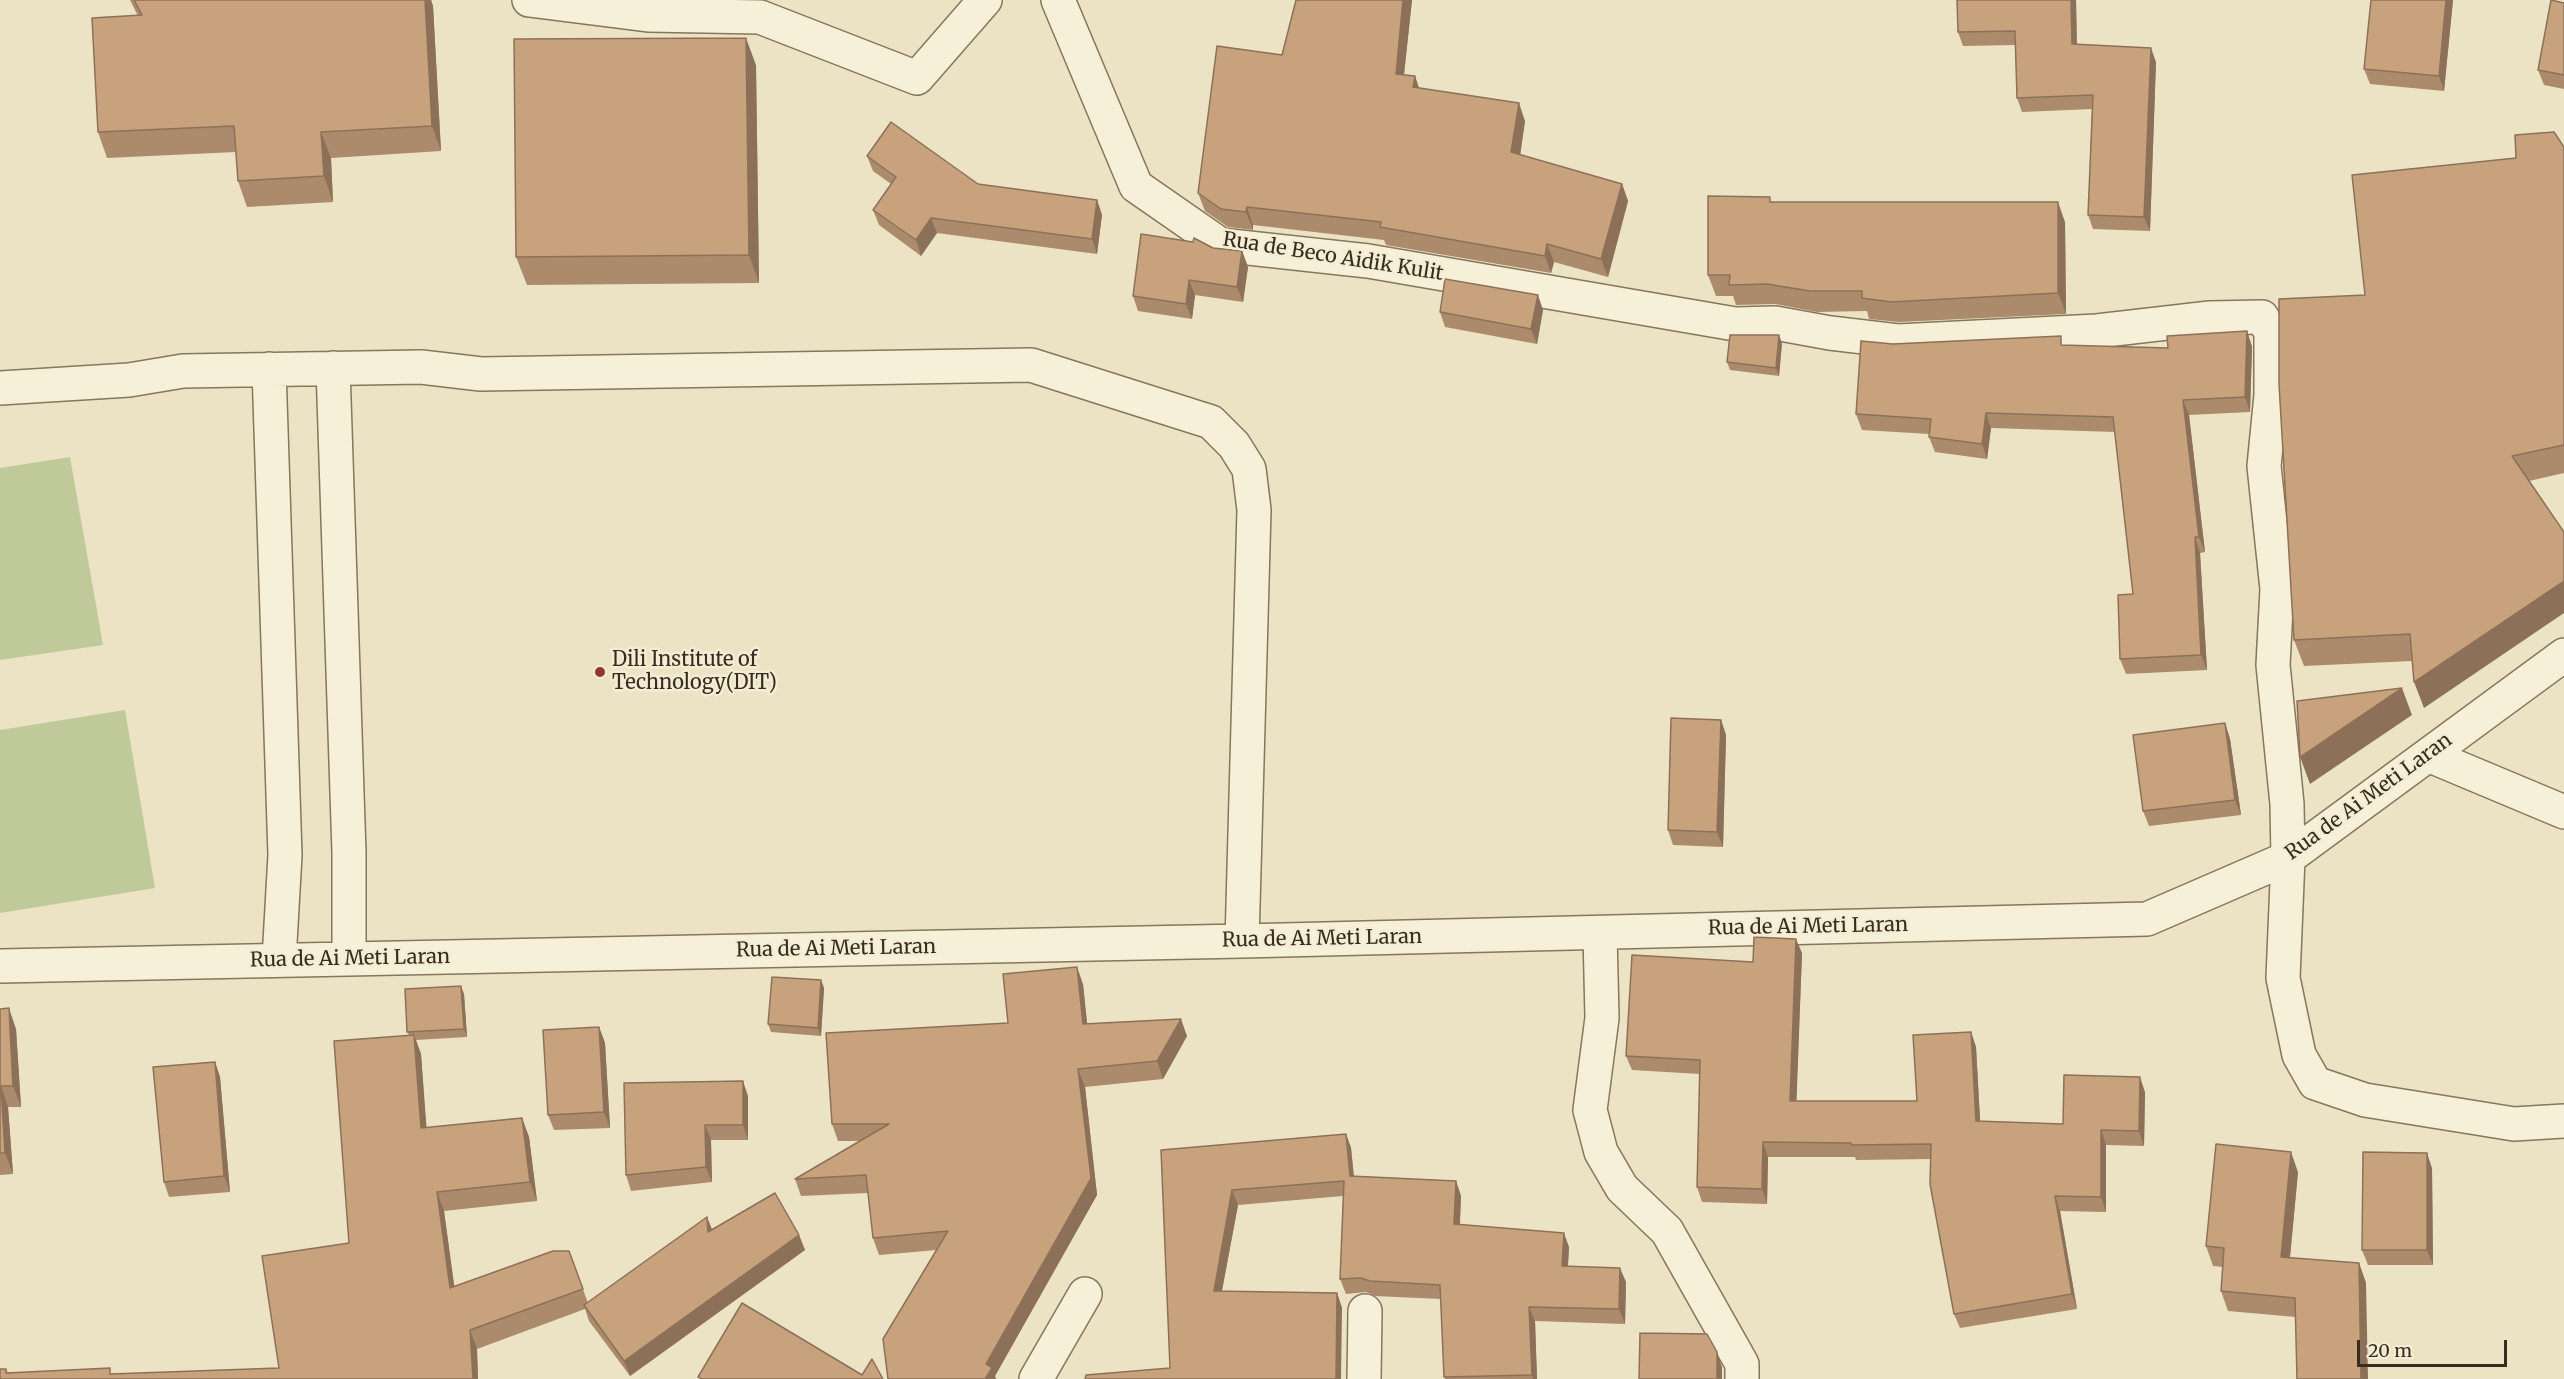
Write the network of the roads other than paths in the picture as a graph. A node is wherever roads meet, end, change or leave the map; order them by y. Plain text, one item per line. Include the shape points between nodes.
1 (529, 0) edge
2 (986, 0) edge
3 (1058, 0) edge
4 (333, 368) junction
5 (269, 369) junction
6 (0, 388) edge
7 (2564, 655) edge
8 (2428, 755) junction
9 (2564, 812) edge
10 (2288, 858) junction
11 (1600, 933) junction
12 (1242, 941) junction
13 (349, 958) junction
14 (279, 960) junction
15 (0, 966) edge
16 (2564, 1121) edge
17 (1085, 1294) dead end
18 (1365, 1311) dead end
19 (1036, 1379) edge
20 (1364, 1379) edge
21 (1742, 1379) edge

1 - 2 street via 648,15 760,17 917,78
3 - 10 street, Rua de Beco Aidik Kulit via 1136,186 1221,245 1368,261 1735,324 1775,323 1898,340 2097,331 2210,318 2262,317 2271,332 2271,395 2264,466 2277,589 2273,664 2287,804
4 - 5 street
4 - 12 street via 421,367 481,374 1031,365 1211,423 1234,445 1249,469 1254,510
4 - 13 street
5 - 6 street via 183,371 129,380
5 - 14 street via 285,855
7 - 8 street, Rua de Ai Meti Laran
8 - 9 street
8 - 10 street, Rua de Ai Meti Laran
10 - 11 street, Rua de Ai Meti Laran via 2147,919
10 - 16 street via 2283,978 2299,1055 2315,1083 2365,1100 2514,1124
11 - 12 street, Rua de Ai Meti Laran
11 - 21 street via 1602,1018 1590,1110 1601,1152 1622,1188 1667,1231 1742,1364
12 - 13 street, Rua de Ai Meti Laran
13 - 14 street, Rua de Ai Meti Laran
14 - 15 street, Rua de Ai Meti Laran
17 - 19 street
18 - 20 street

